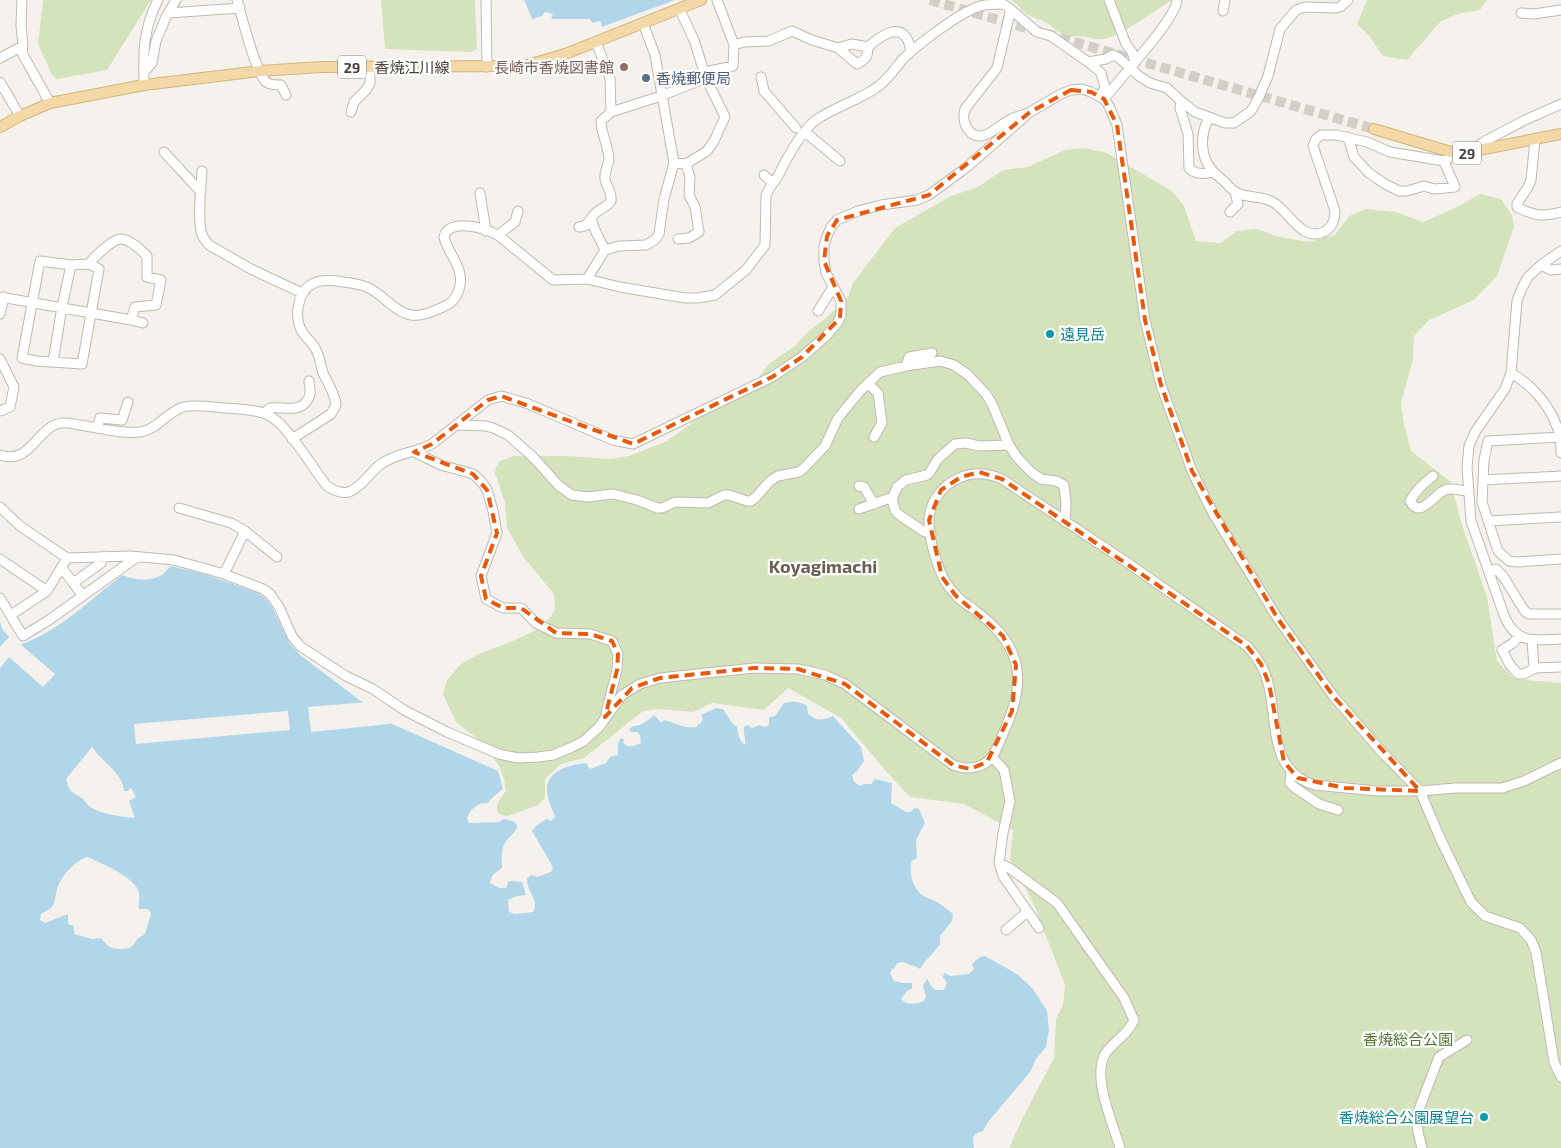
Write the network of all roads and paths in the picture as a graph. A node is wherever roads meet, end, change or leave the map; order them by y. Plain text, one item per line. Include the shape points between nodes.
1 (22, 0) edge
2 (158, 0) edge
3 (176, 0) edge
4 (486, 0) edge
5 (701, 0) edge
6 (717, 0) edge
7 (1109, 0) edge
8 (1177, 0) edge
9 (1225, 0) edge
10 (1348, 0) edge
11 (239, 4) edge
12 (680, 8) junction
13 (1009, 8) junction
14 (1561, 10) edge
15 (1222, 11) dead end
16 (169, 13) junction
17 (1521, 13) dead end
18 (643, 23) junction
19 (596, 42) junction
20 (734, 45) junction
21 (23, 46) junction
22 (868, 47) junction
23 (838, 48) junction
24 (911, 51) junction
25 (0, 57) edge
26 (1088, 62) junction
27 (1132, 65) junction
28 (370, 67) junction
29 (486, 67) junction
30 (260, 71) junction
31 (144, 72) junction
32 (705, 75) junction
33 (760, 77) dead end
34 (0, 82) edge
35 (144, 85) junction
36 (286, 95) dead end
37 (661, 96) junction
38 (1103, 98) junction
39 (1181, 102) junction
40 (50, 103) junction
41 (1561, 104) edge
42 (351, 112) dead end
43 (611, 112) junction
44 (1030, 112) junction
45 (20, 116) junction
46 (1209, 118) junction
47 (0, 127) edge
48 (796, 128) dead end
49 (1374, 128) tunnel mouth
50 (805, 132) junction
51 (1561, 134) edge
52 (1348, 137) junction
53 (1535, 140) junction
54 (1475, 151) junction
55 (164, 152) dead end
56 (1451, 152) junction
57 (840, 161) dead end
58 (1444, 161) junction
59 (674, 163) junction
60 (686, 164) junction
61 (202, 170) dead end
62 (1213, 172) junction
63 (764, 175) dead end
64 (773, 183) junction
65 (201, 192) junction
66 (1235, 192) junction
67 (480, 193) dead end
68 (518, 211) dead end
69 (1230, 212) dead end
70 (1561, 212) edge
71 (591, 219) junction
72 (579, 227) dead end
73 (486, 231) junction
74 (498, 235) junction
75 (678, 239) dead end
76 (605, 250) junction
77 (1561, 251) edge
78 (89, 264) junction
79 (71, 265) junction
80 (1541, 265) junction
81 (1561, 269) edge
82 (587, 279) junction
83 (833, 288) junction
84 (302, 294) junction
85 (2, 297) edge
86 (33, 302) junction
87 (62, 307) junction
88 (818, 311) dead end
89 (91, 312) junction
90 (0, 314) edge
91 (131, 320) junction
92 (143, 323) dead end
93 (932, 353) dead end
94 (0, 359) edge
95 (53, 362) junction
96 (906, 366) junction
97 (1511, 373) junction
98 (309, 382) dead end
99 (868, 384) junction
100 (128, 402) dead end
101 (0, 412) edge
102 (264, 413) junction
103 (457, 425) junction
104 (97, 428) junction
105 (874, 436) dead end
106 (1560, 437) edge
107 (292, 439) junction
108 (1009, 445) junction
109 (414, 452) junction
110 (1561, 453) edge
111 (0, 455) edge
112 (1433, 476) dead end
113 (1561, 476) edge
114 (1483, 480) junction
115 (859, 486) dead end
116 (1469, 492) junction
117 (893, 497) junction
118 (874, 504) junction
119 (0, 507) edge
120 (179, 508) dead end
121 (859, 509) dead end
122 (1561, 517) edge
123 (1488, 521) junction
124 (1065, 522) junction
125 (245, 531) junction
126 (931, 534) junction
127 (104, 556) junction
128 (138, 557) junction
129 (277, 557) dead end
130 (67, 558) junction
131 (0, 559) edge
132 (1561, 559) edge
133 (62, 568) junction
134 (1489, 572) junction
135 (224, 574) junction
136 (74, 583) junction
137 (47, 591) junction
138 (83, 596) junction
139 (0, 598) edge
140 (1561, 614) edge
141 (11, 615) junction
142 (1519, 636) junction
143 (1561, 639) edge
144 (1532, 640) junction
145 (1561, 667) edge
146 (1534, 668) junction
147 (605, 717) junction
148 (992, 757) junction
149 (1561, 763) edge
150 (1291, 771) junction
151 (1420, 791) junction
152 (1338, 810) dead end
153 (999, 863) junction
154 (1026, 912) junction
155 (1039, 928) dead end
156 (1006, 930) dead end
157 (1467, 1040) dead end
158 (1561, 1077) edge
159 (1120, 1148) edge
160 (1422, 1148) edge

1 - 21 street via 20,25
2 - 31 street via 146,28
3 - 16 street
4 - 29 street
5 - 12 main road, 香焼江川線 / 29
6 - 20 street
7 - 27 street via 1132,52
8 - 27 street via 1151,44
9 - 15 street
10 - 46 street via 1336,8 1305,7 1296,10 1280,29 1268,76 1250,111 1234,122 1224,124
11 - 16 street
11 - 30 street
12 - 18 main road, 香焼江川線 / 29
12 - 32 street
13 - 24 street via 1003,4 988,4 972,9
13 - 26 street via 1037,32 1051,36
13 - 44 street via 997,68 963,116 968,130 980,136
14 - 17 street
16 - 31 street via 156,40 152,63
18 - 19 main road, 香焼江川線 / 29
18 - 37 street via 655,55
19 - 29 main road, 香焼江川線 / 29 via 524,66
19 - 43 street via 610,78
20 - 23 street via 770,42 792,32
20 - 32 street via 733,66
21 - 25 street
21 - 40 street via 22,53
22 - 23 street via 852,44
22 - 23 street via 865,60 857,64
22 - 24 street via 896,31 907,38
24 - 50 street via 875,89 817,118
26 - 27 street via 1113,55
26 - 38 street via 1101,73 1105,87
27 - 38 street
27 - 39 street via 1150,83 1167,88
28 - 29 main road, 香焼江川線 / 29
28 - 30 main road, 香焼江川線 / 29
28 - 42 street via 370,83 354,102
30 - 35 main road, 香焼江川線 / 29
30 - 36 street via 268,84 281,86
31 - 35 street
32 - 37 street
32 - 60 street via 725,117 710,147
33 - 48 street via 764,91
34 - 45 street
35 - 40 main road, 香焼江川線 / 29
37 - 43 street
37 - 59 street
38 - 44 street via 1085,90 1071,90
38 - 151 street via 1114,116 1119,135 1145,320 1161,385 1192,471 1219,523 1283,626 1334,697
39 - 46 street
39 - 62 street via 1188,134 1189,168 1194,172
40 - 45 main road, 香焼江川線 / 29
41 - 54 street via 1485,141
43 - 71 street via 601,121 601,128 609,159 605,181 611,199
44 - 83 street via 967,168 928,195 918,200 858,211 837,220 824,246 826,273
45 - 47 main road, 香焼江川線 / 29
46 - 62 street via 1203,129 1202,142 1207,163
49 - 56 main road, 29
50 - 57 street
50 - 64 street
51 - 53 main road, 29
52 - 58 street via 1390,152
52 - 58 street via 1354,157 1369,174 1399,191 1424,186 1434,189 1455,187
52 - 66 street via 1321,135 1314,143 1335,211 1333,223 1325,231 1313,234 1303,231 1273,202
53 - 54 main road, 29
53 - 70 street via 1531,180 1517,207 1542,216
54 - 56 main road, 29
55 - 65 street
56 - 58 street
59 - 60 street
59 - 76 street via 655,240 646,245
60 - 75 street via 690,177 689,195 695,207 699,232 689,238
61 - 65 street
62 - 66 street
63 - 64 street
64 - 82 street via 766,196 765,245 746,270 715,295 685,298
65 - 84 street via 200,223 202,235 209,245
66 - 69 street via 1238,204
67 - 73 street
68 - 74 street via 514,222
71 - 72 street
71 - 76 street
73 - 74 street
73 - 84 street via 457,226 445,233 445,242 460,273 458,293 449,304 422,315 409,315 369,288 335,280 320,280
74 - 82 street via 553,280
76 - 82 street
77 - 80 street
78 - 79 street
78 - 89 street via 99,270
78 - 91 street via 120,239 147,256 147,277 161,280 156,305 135,307
79 - 86 street via 40,261
79 - 87 street
80 - 81 street via 1551,270
80 - 97 street via 1524,283 1517,301
83 - 88 street
83 - 103 street via 841,301 840,318 826,336 802,357 772,377 637,442 613,440 526,403 501,396 488,400
84 - 107 street via 298,309 299,326 316,348 336,405 331,414
85 - 86 street
85 - 90 street
86 - 87 street
86 - 95 street via 22,358
87 - 89 street
87 - 95 street
89 - 91 street
89 - 95 street via 82,364
91 - 92 street
93 - 96 street via 909,357
94 - 101 street via 14,387 10,407
96 - 99 street via 880,372
96 - 108 street via 940,361 967,374 992,404
97 - 106 street via 1538,394
97 - 116 street via 1505,389 1469,446
98 - 102 street via 310,394 302,406 270,408
99 - 103 street via 838,418 825,446 805,467 799,472 778,476 750,501 724,495 708,503 675,502 657,508 613,494 572,495 508,435 486,426
99 - 105 street via 878,393 882,423
100 - 104 street via 122,420 100,418
102 - 104 street via 192,406 174,411 156,426 141,432
102 - 107 street via 280,423
103 - 109 street via 432,444
104 - 111 street via 57,424 24,452
106 - 110 street
106 - 114 street via 1488,441
107 - 109 street via 327,486 342,492 350,492 360,485 374,469 389,459
108 - 117 street via 955,444 938,459 930,472 906,480
108 - 124 street via 1041,480 1064,485
109 - 147 street via 441,465 473,474 487,490 497,533 481,576 486,599 503,608 520,608 536,623 556,633 590,634 612,641 618,654 617,670
112 - 116 street via 1415,493 1410,501 1414,506 1423,508 1448,488
113 - 114 street
114 - 123 street via 1482,502
115 - 118 street via 864,488
116 - 134 street via 1470,521
117 - 118 street
117 - 126 street via 898,514
118 - 121 street
119 - 130 street via 20,526
120 - 125 street via 231,523
122 - 123 street
123 - 132 street via 1498,551 1509,561
124 - 126 street via 1002,479 980,472 961,476 941,490 930,511
124 - 150 street via 1255,654 1269,684 1279,749
125 - 129 street
125 - 135 street
126 - 148 street via 942,577 956,596 1003,636 1016,665 1016,694
127 - 128 street
127 - 130 street
127 - 136 street via 101,563
128 - 135 street via 174,560
128 - 138 street
130 - 133 street
131 - 137 street
133 - 136 street
133 - 137 street
134 - 140 street via 1496,569 1503,576 1528,614
134 - 142 street via 1505,618
135 - 147 street via 270,594 300,646 404,710 476,746 518,758 552,755 584,740
136 - 138 street
137 - 141 street
138 - 141 street via 24,636
139 - 141 street
142 - 144 street
142 - 146 street via 1502,650 1518,674
143 - 144 street
144 - 146 street
145 - 146 street
147 - 148 street via 622,695 640,684 660,678 754,668 798,669 845,684 953,765 970,769
148 - 153 street via 1004,770 1010,800
149 - 151 street via 1510,787
150 - 151 street via 1298,778 1315,785
150 - 152 street via 1290,783 1294,787 1319,804
151 - 158 street via 1471,902 1486,916 1520,928 1531,940 1536,952 1554,1062
153 - 154 street via 1002,876
153 - 159 street via 1057,904 1129,1007 1134,1020 1130,1029 1104,1056 1100,1078
154 - 155 street
154 - 156 street
157 - 160 street via 1439,1056 1416,1117

